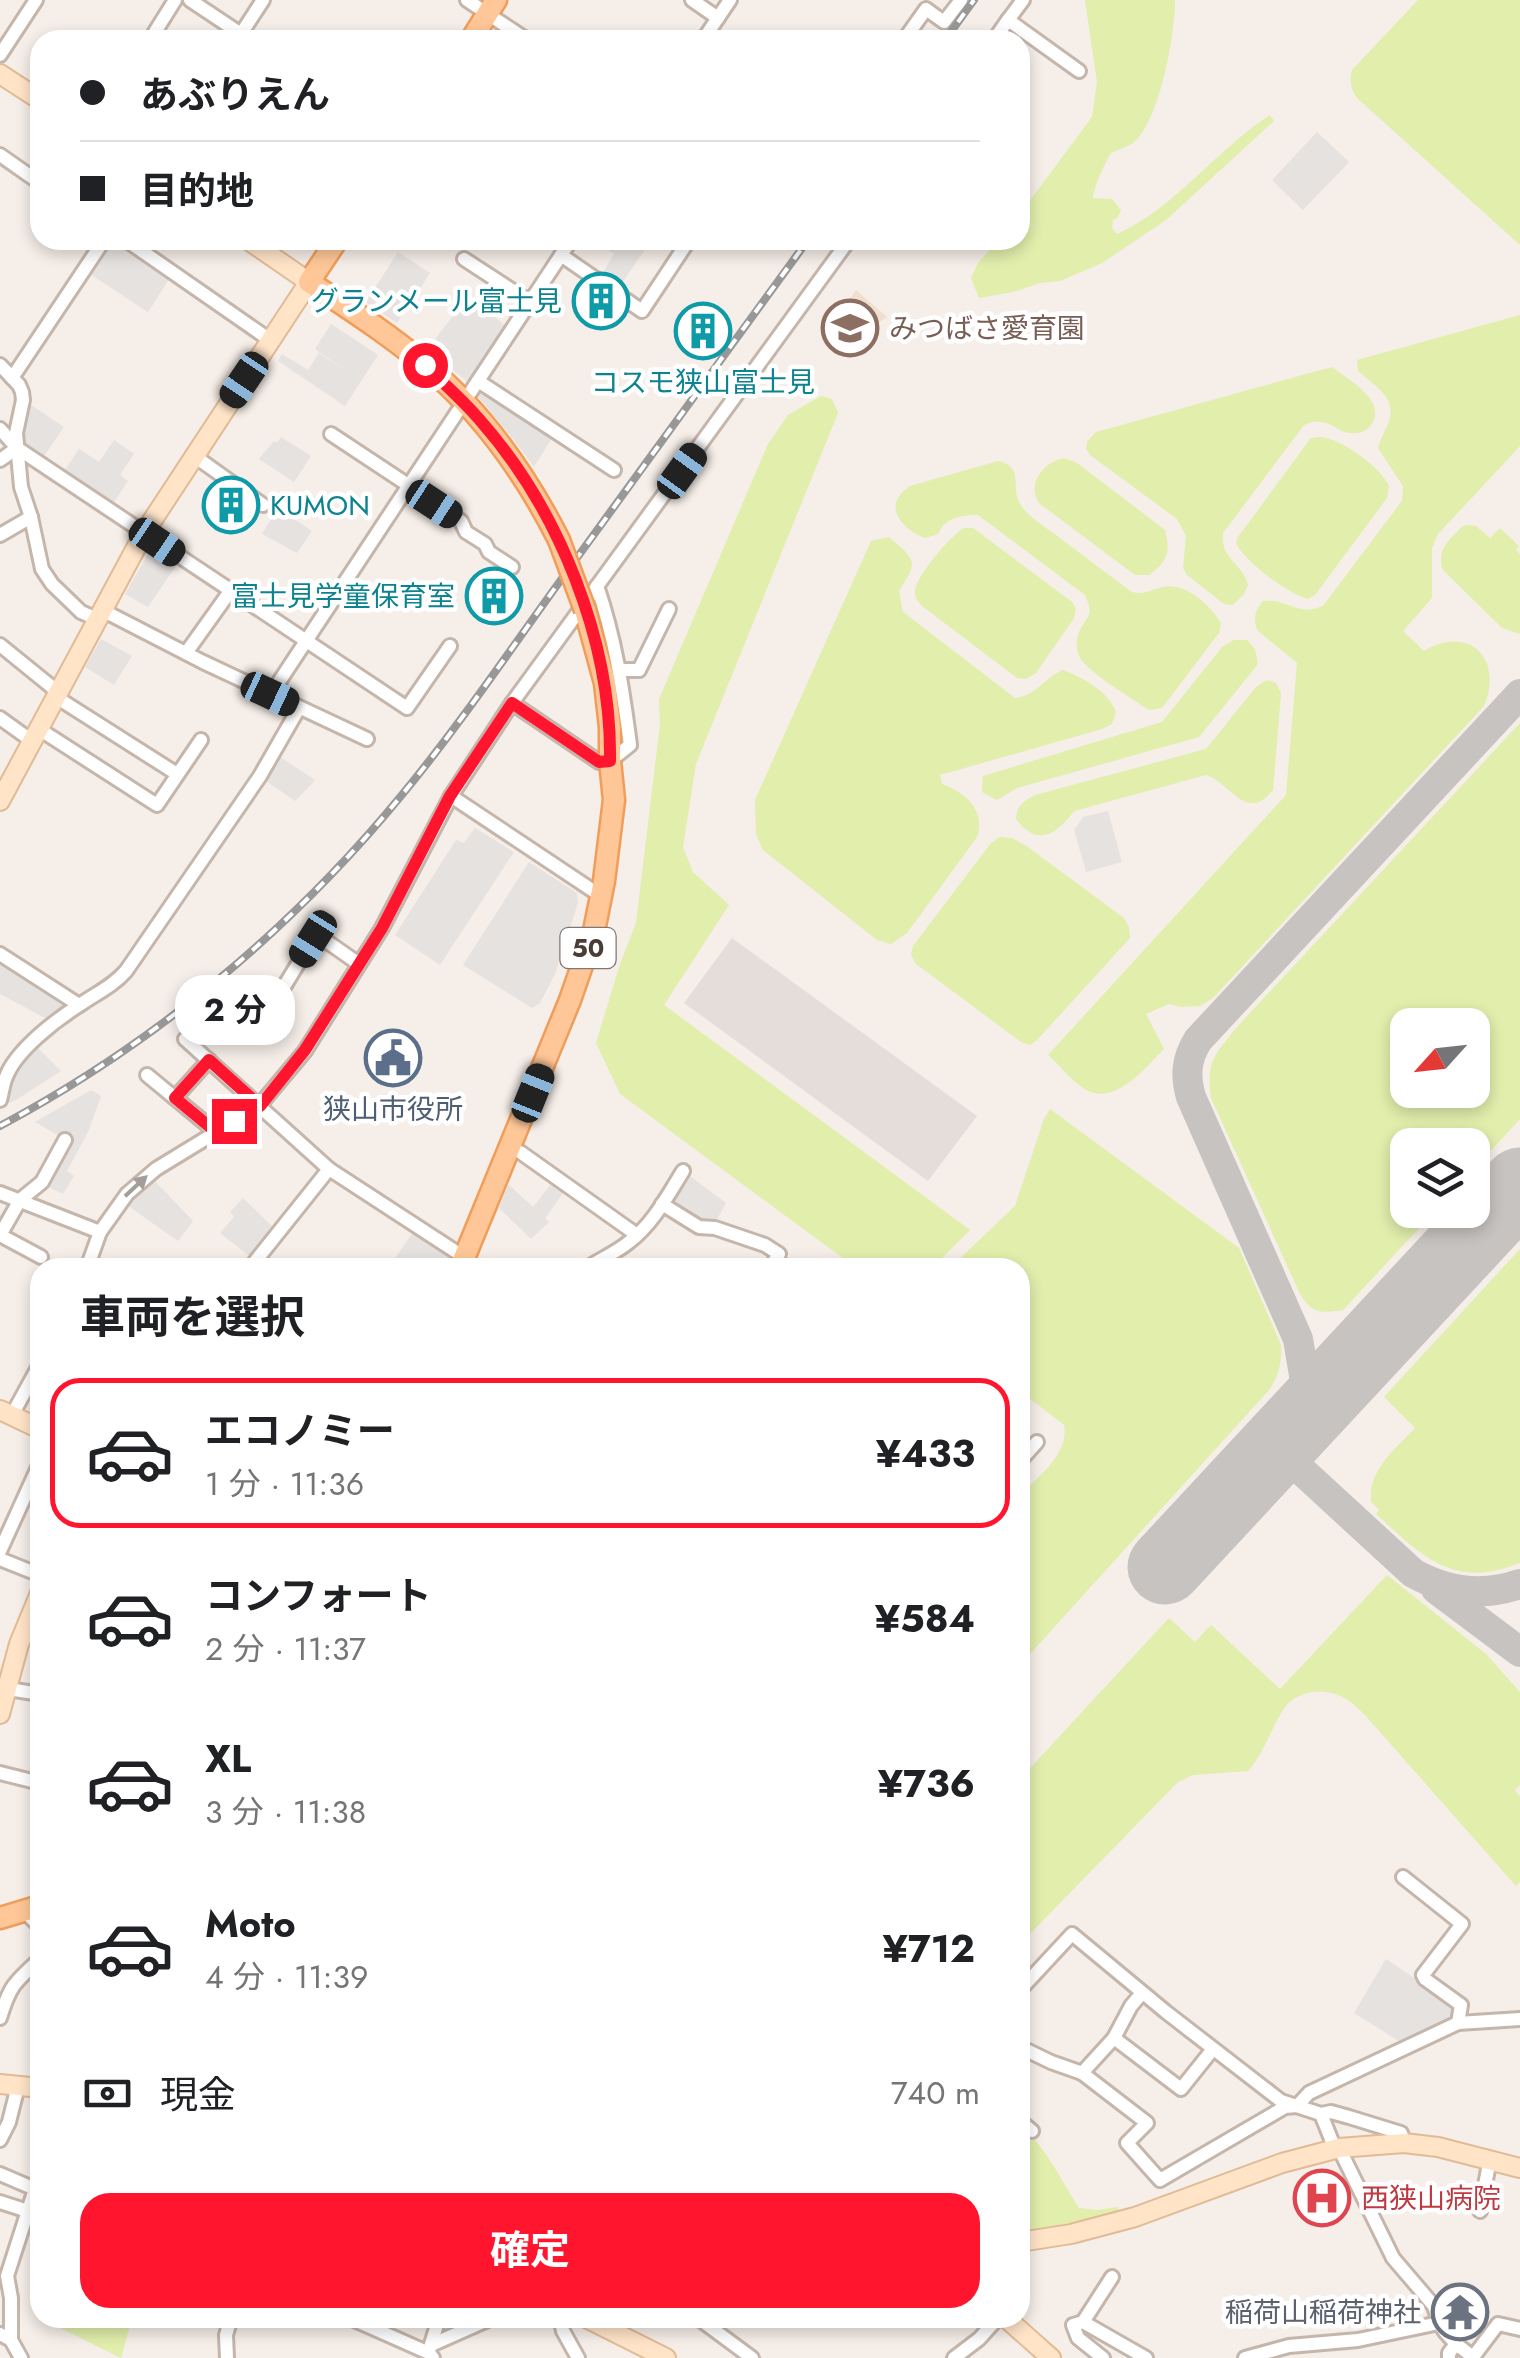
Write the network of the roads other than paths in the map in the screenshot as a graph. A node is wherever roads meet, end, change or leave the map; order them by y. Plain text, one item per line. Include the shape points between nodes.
1 (36, 0) edge
2 (175, 0) edge
3 (190, 0) edge
4 (263, 0) edge
5 (468, 0) edge
6 (692, 0) edge
7 (730, 0) edge
8 (960, 0) edge
9 (1022, 0) edge
10 (492, 7) edge
11 (718, 18) junction
12 (1008, 20) junction
13 (156, 30) edge
14 (232, 30) edge
15 (247, 30) edge
16 (477, 30) edge
17 (516, 30) edge
18 (710, 30) edge
19 (911, 30) edge
20 (1001, 30) edge
21 (1022, 30) edge
22 (1030, 36) edge
23 (0, 55) edge
24 (1080, 71) dead end
25 (0, 74) edge
26 (30, 94) edge
27 (0, 156) edge
28 (30, 176) edge
29 (97, 250) edge
30 (140, 250) edge
31 (263, 250) edge
32 (330, 250) edge
33 (565, 250) edge
34 (683, 250) edge
35 (842, 250) edge
36 (561, 256) junction
37 (464, 258) dead end
38 (309, 282) junction
39 (530, 302) junction
40 (270, 340) junction
41 (0, 365) edge
42 (12, 378) junction
43 (478, 381) junction
44 (464, 402) junction
45 (0, 429) edge
46 (332, 434) dead end
47 (17, 448) junction
48 (193, 455) junction
49 (0, 460) edge
50 (614, 470) dead end
51 (408, 486) junction
52 (263, 505) dead end
53 (31, 517) junction
54 (144, 533) junction
55 (0, 535) edge
56 (512, 567) dead end
57 (597, 586) junction
58 (231, 590) junction
59 (669, 609) dead end
60 (100, 614) junction
61 (306, 641) junction
62 (0, 645) edge
63 (450, 646) dead end
64 (186, 653) junction
65 (619, 670) junction
66 (57, 694) junction
67 (270, 694) junction
68 (512, 703) junction
69 (300, 708) junction
70 (0, 718) edge
71 (35, 735) junction
72 (367, 739) dead end
73 (201, 740) dead end
74 (610, 761) junction
75 (177, 774) junction
76 (450, 796) junction
77 (0, 801) edge
78 (601, 896) junction
79 (0, 954) edge
80 (359, 964) junction
81 (254, 995) dead end
82 (79, 1005) junction
83 (186, 1039) dead end
84 (209, 1060) junction
85 (148, 1075) dead end
86 (175, 1098) junction
87 (0, 1100) edge
88 (260, 1106) junction
89 (216, 1132) junction
90 (65, 1140) dead end
91 (510, 1148) junction
92 (329, 1169) junction
93 (683, 1171) dead end
94 (0, 1193) edge
95 (20, 1200) junction
96 (662, 1204) junction
97 (100, 1232) junction
98 (637, 1235) junction
99 (41, 1257) dead end
100 (91, 1258) edge
101 (258, 1258) edge
102 (456, 1258) edge
103 (464, 1258) edge
104 (604, 1258) edge
105 (776, 1258) edge
106 (30, 1378) edge
107 (4, 1414) edge
108 (30, 1425) edge
109 (1038, 1442) dead end
110 (1030, 1450) edge
111 (30, 1485) edge
112 (0, 1550) edge
113 (0, 1559) edge
114 (30, 1571) edge
115 (30, 1616) edge
116 (4, 1689) edge
117 (30, 1693) edge
118 (0, 1714) edge
119 (0, 1773) edge
120 (30, 1780) edge
121 (1403, 1877) dead end
122 (30, 1910) edge
123 (0, 1918) edge
124 (30, 1969) edge
125 (1030, 1979) edge
126 (1142, 1993) junction
127 (0, 2018) edge
128 (1520, 2018) edge
129 (1458, 2023) junction
130 (1114, 2038) junction
131 (1213, 2050) junction
132 (1030, 2051) edge
133 (1082, 2072) junction
134 (9, 2085) edge
135 (1298, 2106) junction
136 (1321, 2114) junction
137 (0, 2140) edge
138 (1404, 2143) junction
139 (1337, 2149) junction
140 (1490, 2159) junction
141 (1520, 2168) edge
142 (0, 2174) edge
143 (30, 2186) edge
144 (0, 2202) edge
145 (1480, 2211) dead end
146 (30, 2212) edge
147 (30, 2225) edge
148 (1030, 2240) edge
149 (1112, 2277) dead end
150 (6, 2301) edge
151 (1083, 2322) junction
152 (1439, 2323) junction
153 (228, 2328) edge
154 (372, 2328) edge
155 (436, 2328) edge
156 (475, 2328) edge
157 (563, 2328) edge
158 (606, 2328) edge
159 (712, 2328) edge
160 (989, 2328) edge
161 (1017, 2328) edge
162 (1520, 2329) edge
163 (6, 2337) edge
164 (1456, 2344) junction
165 (430, 2354) edge
166 (23, 2357) edge
167 (227, 2358) edge
168 (578, 2358) edge
169 (666, 2358) edge
170 (752, 2358) edge
171 (954, 2358) edge
172 (1051, 2358) edge
173 (1103, 2358) edge
174 (1146, 2358) edge
175 (1245, 2358) edge
176 (1448, 2358) edge

1 - 23 street
2 - 13 street
3 - 14 street
4 - 15 street
5 - 10 street
6 - 11 street
7 - 11 street
8 - 19 street via 944,22 926,9
9 - 12 street
10 - 16 main road
10 - 17 street
11 - 18 street
12 - 20 street
12 - 21 street
22 - 24 street
25 - 26 street
27 - 28 street
29 - 42 street
30 - 40 street
31 - 38 street
32 - 38 main road
33 - 36 street
34 - 36 street via 642,311
35 - 57 street
36 - 39 street
37 - 39 street
38 - 40 street
38 - 44 main road, 50 via 389,337
39 - 43 street
40 - 48 street
41 - 42 street
42 - 47 street via 24,400
43 - 44 street
43 - 50 street
44 - 51 street
44 - 74 main road, 50, bridge via 512,461 559,540 605,683
45 - 47 street
46 - 51 street
47 - 49 street
47 - 53 street
47 - 54 street
48 - 52 street
48 - 54 street
51 - 56 street
51 - 61 street
53 - 55 street
53 - 60 street via 42,569 52,584 81,612
54 - 58 street
54 - 60 street
57 - 65 street
57 - 68 street
58 - 61 street
58 - 64 street
59 - 65 street via 639,670
60 - 64 street
60 - 66 street
61 - 63 street via 408,708
61 - 67 street
62 - 66 street
64 - 67 street
65 - 74 street via 630,745
66 - 71 street
66 - 75 street
67 - 69 street
68 - 74 street via 599,762
68 - 76 street
69 - 72 street
69 - 82 street via 126,971
70 - 71 street
71 - 75 street via 157,805
71 - 77 street
73 - 75 street
74 - 78 main road, 50 via 614,800
76 - 78 street
76 - 80 street
78 - 91 main road, 50 via 570,1000
79 - 82 street
80 - 81 street via 319,936 271,1008
80 - 88 street
82 - 87 street via 12,1064
83 - 84 street
84 - 86 street
84 - 88 street
85 - 86 street
86 - 89 street
88 - 89 street
88 - 92 street
97 -> 89 street via 138,1183
90 - 95 street via 42,1182
91 - 98 street
91 - 103 main road, 50
92 - 101 street
92 - 102 street
93 - 96 street
94 - 95 street
95 - 97 street
95 - 99 street via 0,1235
96 - 98 street
96 - 105 street via 698,1227 765,1246
97 - 100 street
98 - 104 street
106 - 107 street
107 - 108 street
109 - 110 street
111 - 112 street
113 - 114 street
115 - 116 street
116 - 117 street
116 - 118 street
119 - 120 street
121 - 129 street via 1462,1924 1423,1975 1461,2005
122 - 123 main road
124 - 127 street via 8,1992
125 - 126 street via 1072,1934
126 - 130 street
126 - 131 street
128 - 129 street
129 - 135 street via 1309,2093
130 - 131 street via 1181,2089
130 - 133 street
131 - 135 street via 1280,2101
132 - 133 street
133 - 135 street via 1148,2122 1127,2143 1160,2180 1285,2107
134 - 137 street via 9,2122
135 - 136 street
136 - 138 street via 1401,2133
136 - 139 street
138 - 139 street
138 - 140 street
139 - 148 street via 1135,2217
139 - 152 street via 1393,2258 1434,2306
140 - 141 street
140 - 145 street
142 - 143 street
144 - 146 street
147 - 150 street via 8,2276
149 - 151 street
150 - 163 street
151 - 173 street via 1072,2325 1078,2338
151 - 174 street
152 - 164 street
152 - 175 street
153 - 167 street
154 - 165 street
155 - 165 street
156 - 165 street
157 - 168 street
158 - 169 street
159 - 170 street
160 - 171 street
161 - 172 street
162 - 164 street via 1498,2324 1473,2357
163 - 166 street
164 - 176 street

